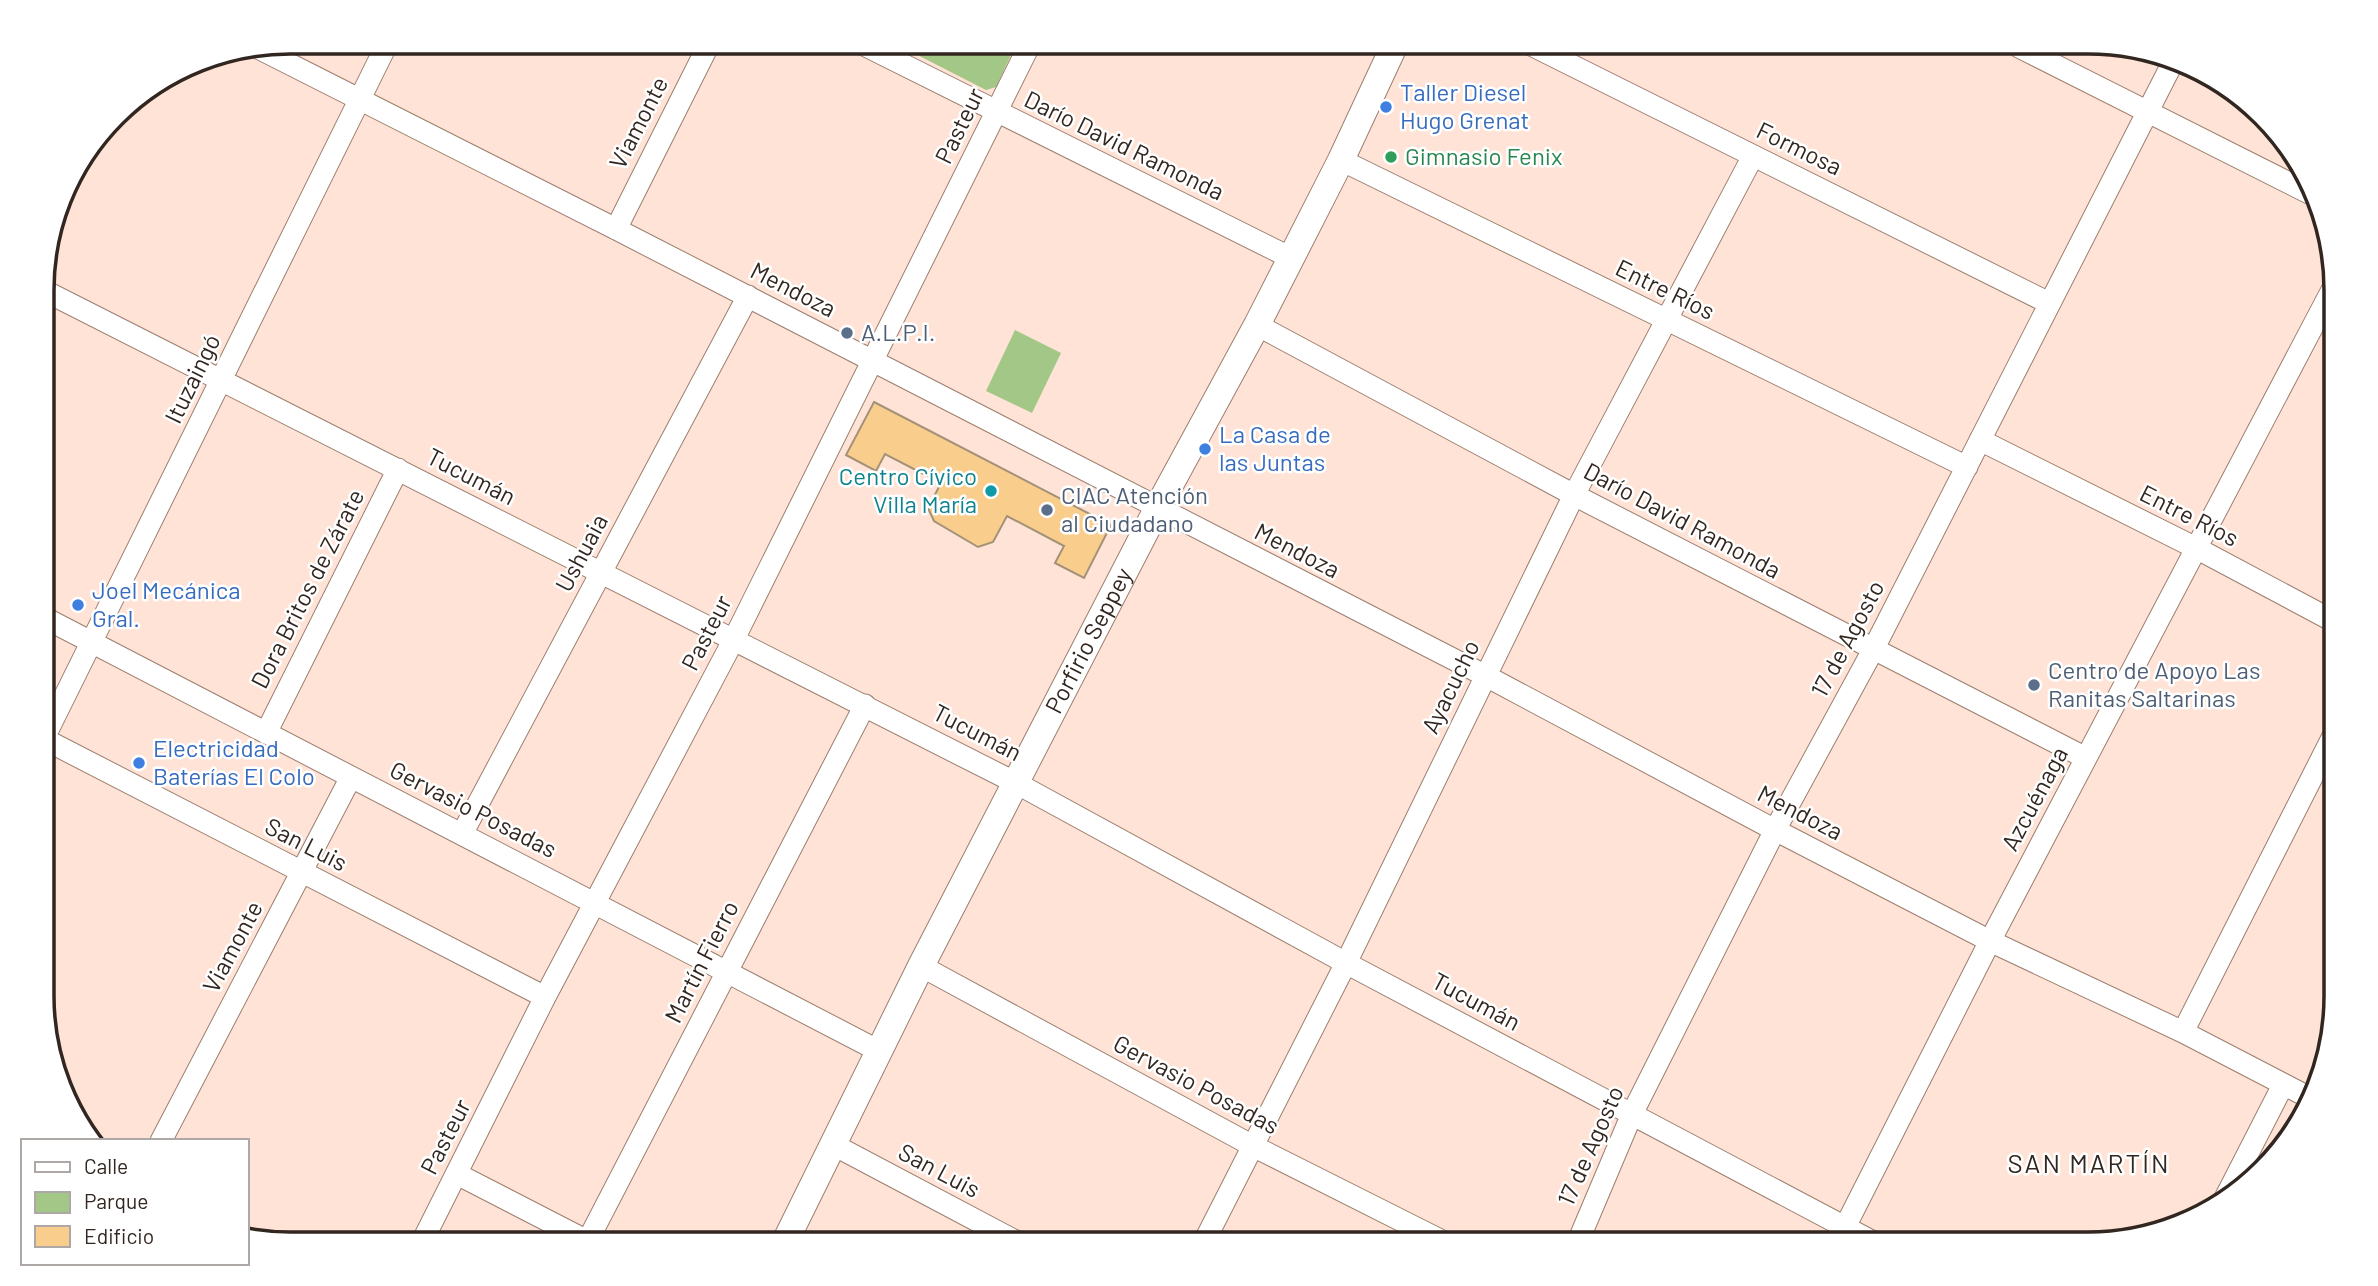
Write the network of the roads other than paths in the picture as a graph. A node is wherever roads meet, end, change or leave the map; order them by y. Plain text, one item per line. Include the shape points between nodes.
1 (382, 54) edge
2 (704, 54) edge
3 (882, 54) edge
4 (1025, 54) edge
5 (1390, 54) edge
6 (1549, 54) edge
7 (2033, 54) edge
8 (272, 55) edge
9 (2170, 69) edge
10 (361, 100) junction
11 (996, 112) junction
12 (2149, 112) junction
13 (1753, 156) junction
14 (1341, 160) junction
15 (2300, 189) edge
16 (615, 229) junction
17 (1291, 258) junction
18 (55, 296) edge
19 (748, 296) junction
20 (2049, 303) junction
21 (2324, 305) edge
22 (1666, 320) junction
23 (1257, 326) junction
24 (873, 360) junction
25 (221, 380) junction
26 (1980, 440) junction
27 (1967, 467) junction
28 (398, 469) junction
29 (1574, 495) junction
30 (1157, 509) junction
31 (2198, 549) junction
32 (601, 572) junction
33 (2324, 616) edge
34 (55, 623) edge
35 (734, 639) junction
36 (91, 642) junction
37 (1873, 650) junction
38 (1486, 676) junction
39 (864, 705) junction
40 (54, 718) edge
41 (266, 733) junction
42 (54, 744) edge
43 (2324, 754) edge
44 (2086, 758) junction
45 (351, 777) junction
46 (1016, 783) junction
47 (1775, 830) junction
48 (462, 834) junction
49 (302, 872) junction
50 (595, 903) junction
51 (1990, 941) junction
52 (1346, 964) junction
53 (921, 966) junction
54 (727, 971) junction
55 (545, 997) junction
56 (2183, 1032) junction
57 (879, 1051) junction
58 (2283, 1085) junction
59 (2302, 1094) edge
60 (1632, 1114) junction
61 (162, 1139) edge
62 (832, 1144) junction
63 (1253, 1146) junction
64 (457, 1174) junction
65 (2234, 1181) edge
66 (1845, 1227) junction
67 (1209, 1231) edge
68 (1423, 1231) edge
69 (1582, 1231) edge
70 (1853, 1231) edge
71 (427, 1232) edge
72 (568, 1232) edge
73 (595, 1232) edge
74 (790, 1232) edge
75 (998, 1232) edge

1 - 10 street, Ituzaingó
2 - 16 street, Viamonte
3 - 11 street, Darío David Ramonda
4 - 11 street, Pasteur
5 - 14 main road, Porfirio Seppey
6 - 13 street, Formosa
7 - 12 street
8 - 10 street, Mendoza
9 - 12 street, 17 de Agosto
10 - 16 street, Mendoza
10 - 25 street, Ituzaingó
11 - 17 street, Darío David Ramonda
11 - 24 street, Pasteur
12 - 15 street
12 - 20 street, 17 de Agosto
13 - 20 street, Formosa
13 - 22 street, Ayacucho
14 - 17 main road, Porfirio Seppey
14 - 22 street, Entre Ríos
16 - 19 street, Mendoza
17 - 23 main road, Porfirio Seppey
18 - 25 street, Tucumán
19 - 24 street, Mendoza
19 - 32 street, Ushuaia
20 - 26 street, 17 de Agosto
21 - 31 street, Azcuénaga
22 - 27 street, Entre Ríos
22 - 29 street, Ayacucho
23 - 29 street, Darío David Ramonda
23 - 30 main road, Porfirio Seppey
24 - 30 street, Mendoza
24 - 35 street, Pasteur
25 - 28 street, Tucumán
25 - 36 street, Ituzaingó
26 - 27 street, 17 de Agosto
26 - 31 street, Entre Ríos
27 - 37 street, 17 de Agosto
28 - 32 street, Tucumán
28 - 41 street, Dora Britos de Zárate
29 - 37 street, Darío David Ramonda
29 - 38 street, Ayacucho
30 - 38 street, Mendoza
30 - 46 main road, Porfirio Seppey
31 - 33 street, Entre Ríos
31 - 44 street, Azcuénaga
32 - 35 street, Tucumán
32 - 48 street, Ushuaia
34 - 36 street, Gervasio Posadas
35 - 39 street, Tucumán
35 - 50 street, Pasteur
36 - 40 street, Ituzaingó
36 - 41 street, Gervasio Posadas
37 - 44 street, Darío David Ramonda
37 - 47 street, 17 de Agosto
38 - 47 street, Mendoza
38 - 52 street, Ayacucho
39 - 46 street, Tucumán
39 - 54 street, Martín Fierro
41 - 45 street, Gervasio Posadas
42 - 49 street, San Luis
43 - 56 street
44 - 51 street, Azcuénaga
45 - 48 street, Gervasio Posadas
45 - 49 street, Viamonte
46 - 52 street, Tucumán
46 - 53 main road, Porfirio Seppey
47 - 51 street, Mendoza
47 - 60 street, 17 de Agosto
48 - 50 street, Gervasio Posadas
49 - 55 street, San Luis
49 - 61 street, Viamonte
50 - 54 street, Gervasio Posadas
50 - 55 street, Pasteur
51 - 56 street, Mendoza
51 - 66 street, Azcuénaga
52 - 60 street, Tucumán
52 - 63 street, Ayacucho
53 - 57 main road, Porfirio Seppey
53 - 63 street, Gervasio Posadas
54 - 57 street, Gervasio Posadas
54 - 73 street, Martín Fierro
55 - 64 street, Pasteur
56 - 58 street, Mendoza
57 - 62 main road, Porfirio Seppey
58 - 59 street, Mendoza
58 - 65 street
60 - 66 street, Tucumán
60 - 69 street, 17 de Agosto
62 - 74 main road, Porfirio Seppey
62 - 75 street, San Luis
63 - 67 street, Ayacucho
63 - 68 street, Gervasio Posadas
64 - 71 street, Pasteur
64 - 72 street
66 - 70 street, Tucumán

